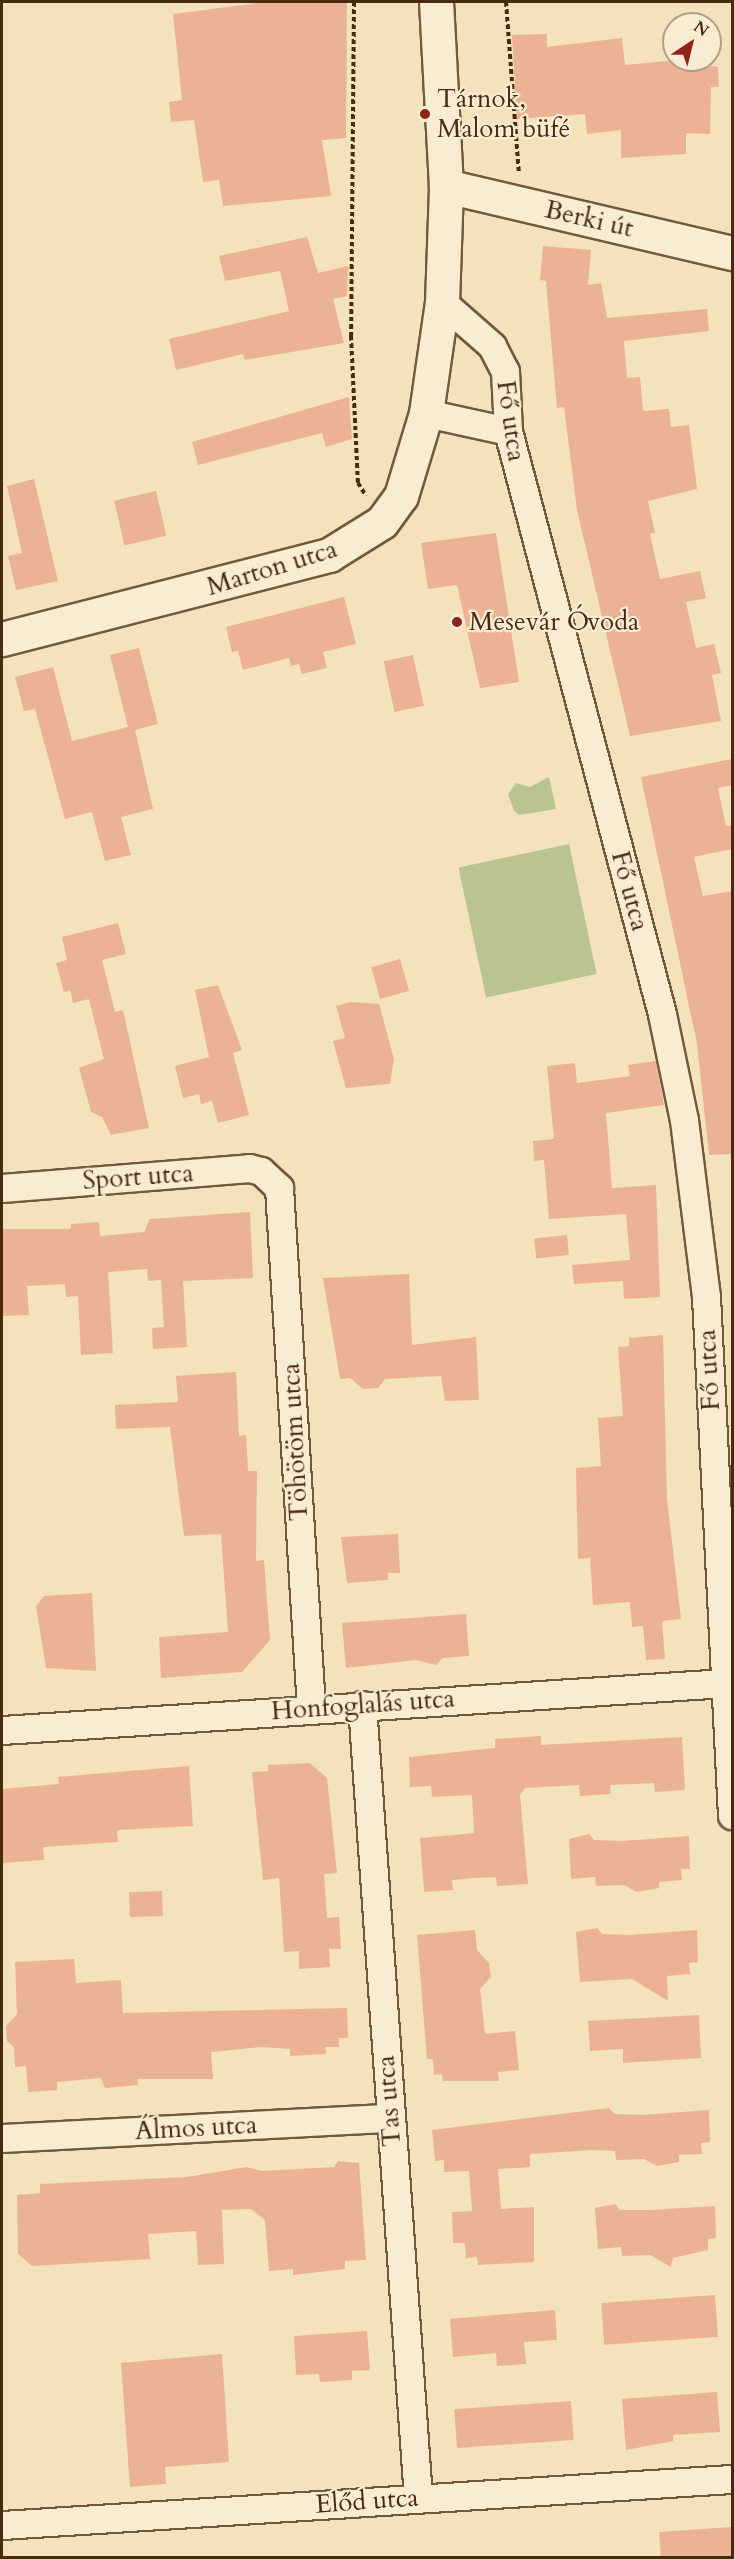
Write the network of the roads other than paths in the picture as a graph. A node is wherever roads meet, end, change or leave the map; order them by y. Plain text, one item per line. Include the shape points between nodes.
1 (436, 2) edge
2 (446, 186) junction
3 (732, 253) edge
4 (442, 302) junction
5 (426, 413) junction
6 (508, 431) junction
7 (2, 639) edge
8 (272, 1179) joint
9 (2, 1188) edge
10 (724, 1683) junction
11 (362, 1705) junction
12 (311, 1708) junction
13 (2, 1730) edge
14 (732, 1815) edge
15 (390, 2118) junction
16 (2, 2138) edge
17 (732, 2479) edge
18 (418, 2497) junction
19 (2, 2525) edge

1 - 2 street
2 - 3 street, Berki út
2 - 4 street
4 - 5 street, Marton utca
4 - 6 street, Fő utca via 492,346 510,395
5 - 6 street
5 - 7 street, Marton utca via 415,465 382,522 329,555
6 - 10 street, Fő utca via 659,1003 684,1120 706,1297
8 - 9 street, Sport utca via 249,1168
8 - 12 street, Töhötöm utca via 281,1200
10 - 11 street, Honfoglalás utca
10 - 14 street, Fő utca
11 - 12 street, Honfoglalás utca
11 - 15 street, Tas utca
12 - 13 street, Honfoglalás utca
15 - 16 street, Álmos utca
15 - 18 street, Tas utca
17 - 18 street, Előd utca
18 - 19 street, Előd utca

